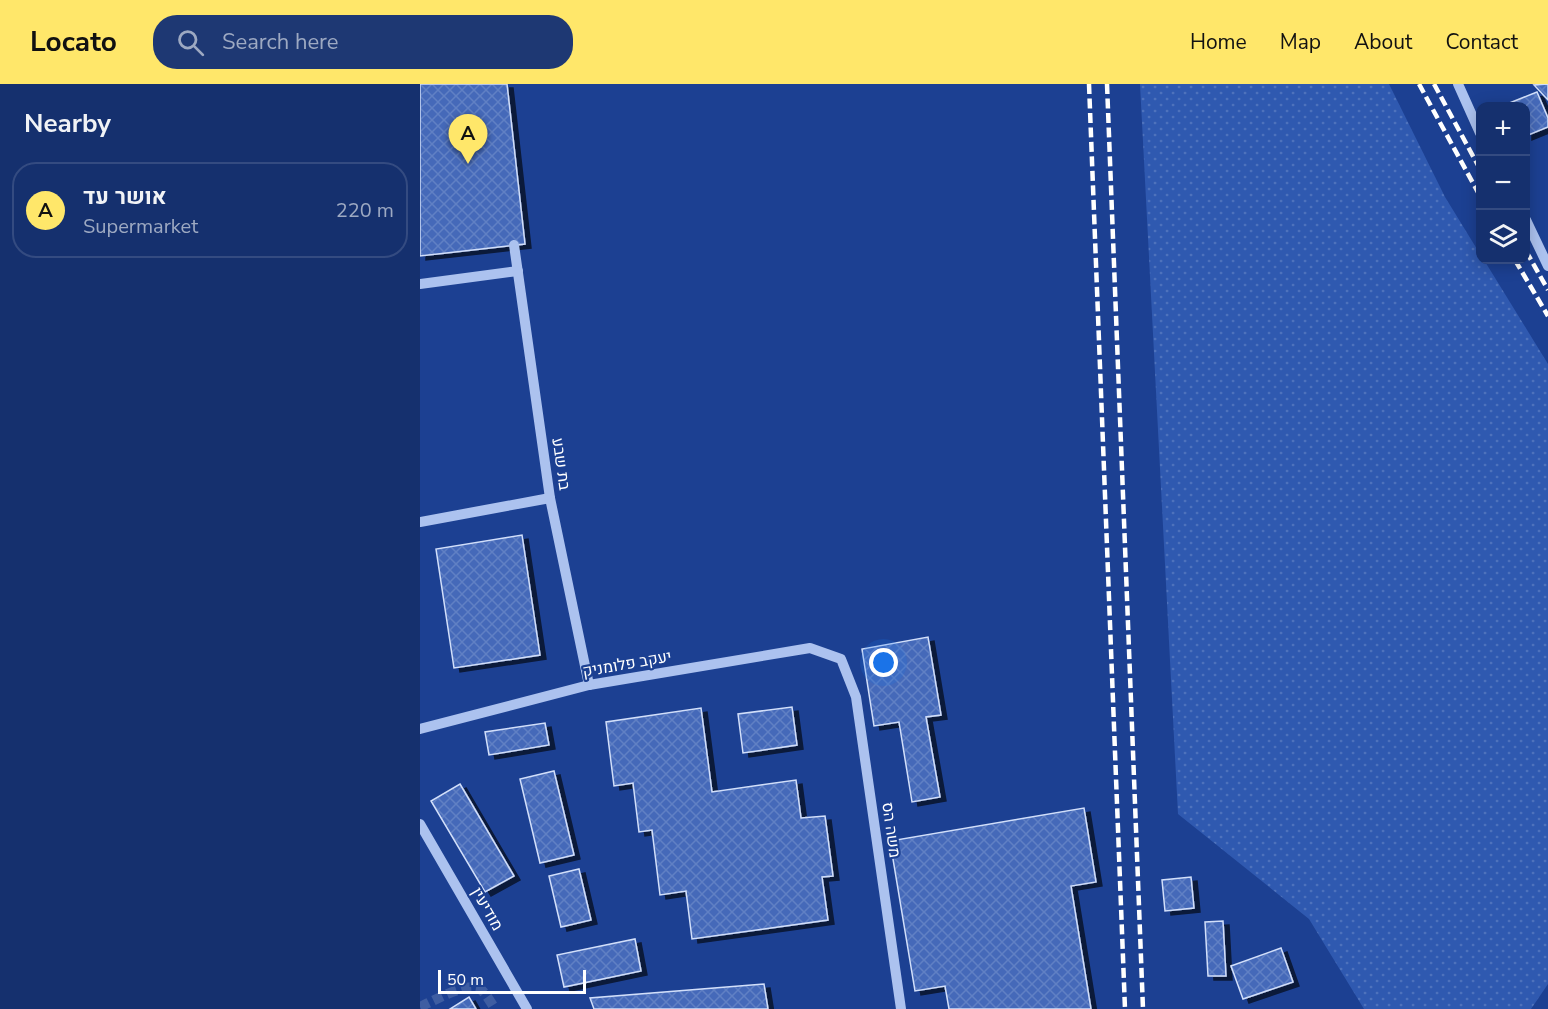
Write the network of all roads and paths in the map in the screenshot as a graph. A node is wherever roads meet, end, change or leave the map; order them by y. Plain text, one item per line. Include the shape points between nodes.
1 (1458, 84) edge
2 (1476, 124) edge
3 (1530, 229) edge
4 (514, 245) dead end
5 (1548, 267) edge
6 (518, 271) junction
7 (420, 284) edge
8 (550, 498) junction
9 (420, 522) edge
10 (841, 659) joint
11 (589, 685) junction
12 (420, 729) edge
13 (420, 824) edge
14 (527, 1009) edge
15 (901, 1009) edge

1 - 2 street
3 - 5 street
4 - 6 street, בת שבע
6 - 7 street
6 - 8 street, בת שבע
8 - 9 street
8 - 11 street, בת שבע
10 - 11 street, יעקב פלומניק via 810,648
10 - 15 street, משה הס via 856,697
11 - 12 street, יעקב פלומניק
13 - 14 street, מודיעין

